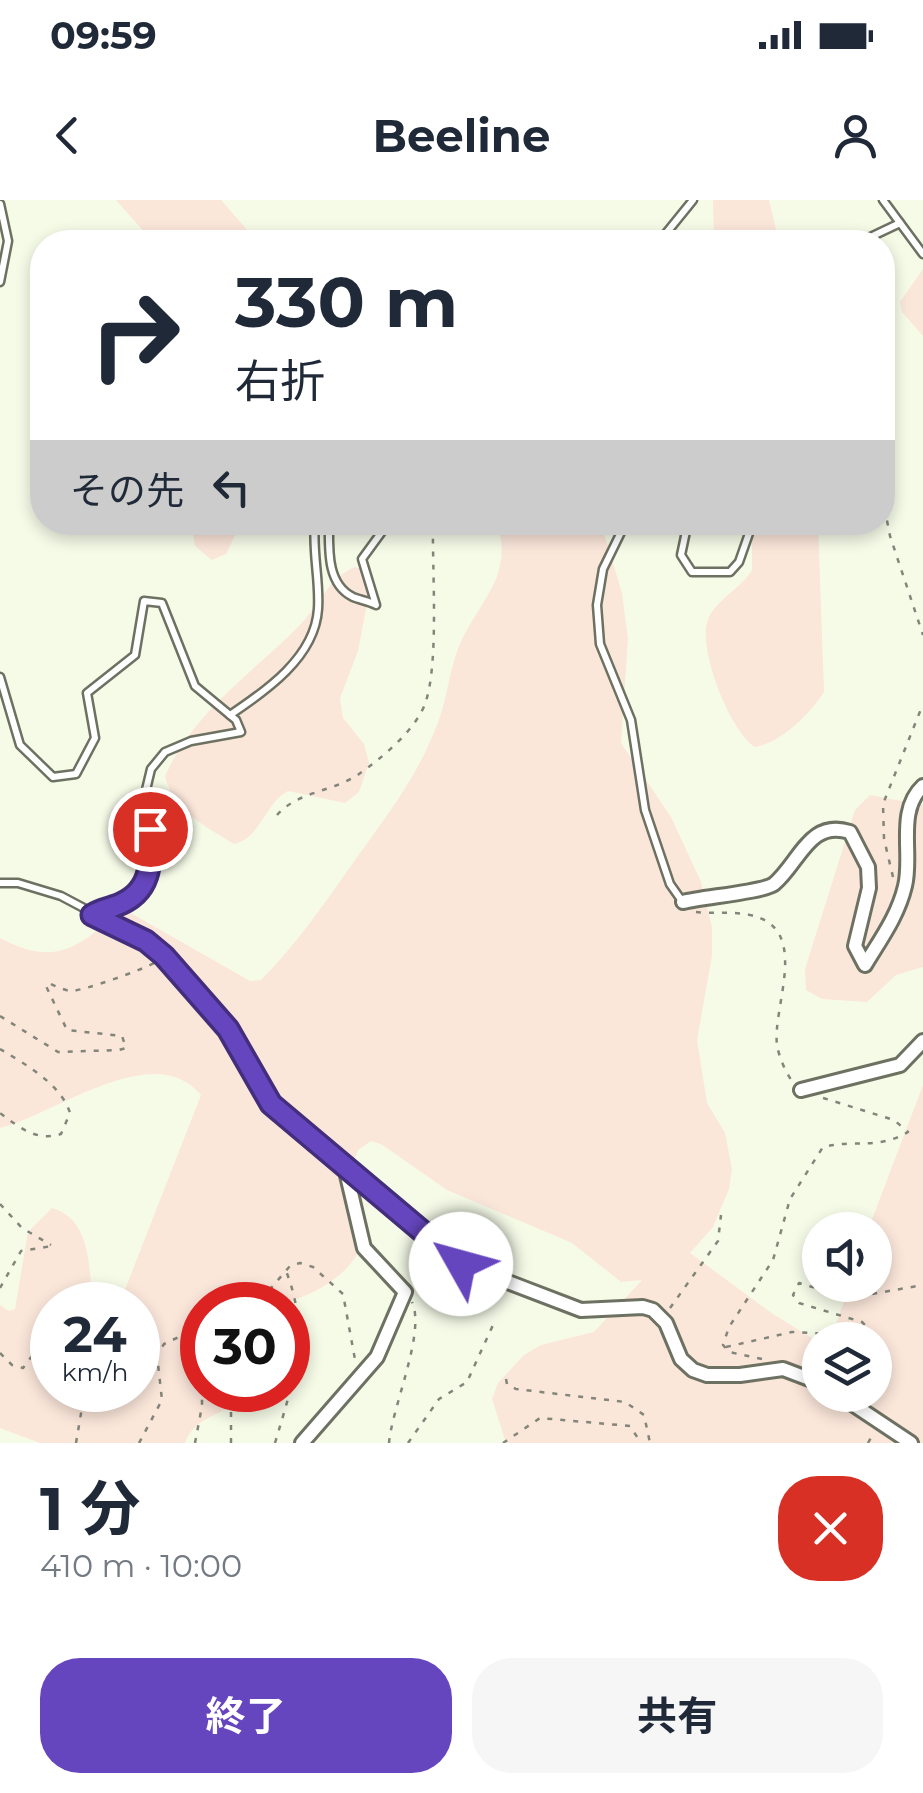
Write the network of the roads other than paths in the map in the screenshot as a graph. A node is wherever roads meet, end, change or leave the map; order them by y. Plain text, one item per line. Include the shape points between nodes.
1 (693, 200) edge
2 (883, 200) edge
3 (0, 204) edge
4 (900, 223) junction
5 (669, 230) edge
6 (885, 230) edge
7 (923, 254) edge
8 (0, 282) edge
9 (314, 535) edge
10 (329, 535) edge
11 (382, 535) edge
12 (620, 535) edge
13 (685, 535) edge
14 (749, 535) edge
15 (0, 678) edge
16 (230, 715) junction
17 (923, 786) edge
18 (0, 883) edge
19 (683, 902) joint
20 (92, 915) junction
21 (923, 1041) edge
22 (801, 1090) road end
23 (330, 1153) joint
24 (344, 1164) junction
25 (802, 1376) edge
26 (861, 1412) edge
27 (302, 1443) edge
28 (912, 1443) edge

1 - 5 lane
2 - 4 lane
3 - 8 lane via 8,241
4 - 6 lane
4 - 7 lane
9 - 16 lane via 315,630 275,682
10 - 11 lane via 339,586 376,605 362,559
12 - 19 lane via 602,570 600,644 631,720 644,810
13 - 14 lane via 681,555 692,572 706,574 730,572
15 - 16 lane via 27,754 53,776 76,774 95,738 88,693 135,655 144,600 162,602 195,686
16 - 20 lane via 240,732 191,741 151,768 145,794 151,871 135,895
17 - 19 street via 909,803 908,871 899,903 864,965 855,946 868,867 850,832 817,833 762,891
18 - 20 lane via 61,896
20 - 23 lane via 164,956 228,1029 271,1104
21 - 22 street via 900,1065
23 - 24 street
24 - 25 street via 461,1264 581,1310 643,1307 664,1320 681,1358 707,1375 783,1368
24 - 27 street via 364,1248 405,1292 390,1332 359,1381
26 - 28 street

